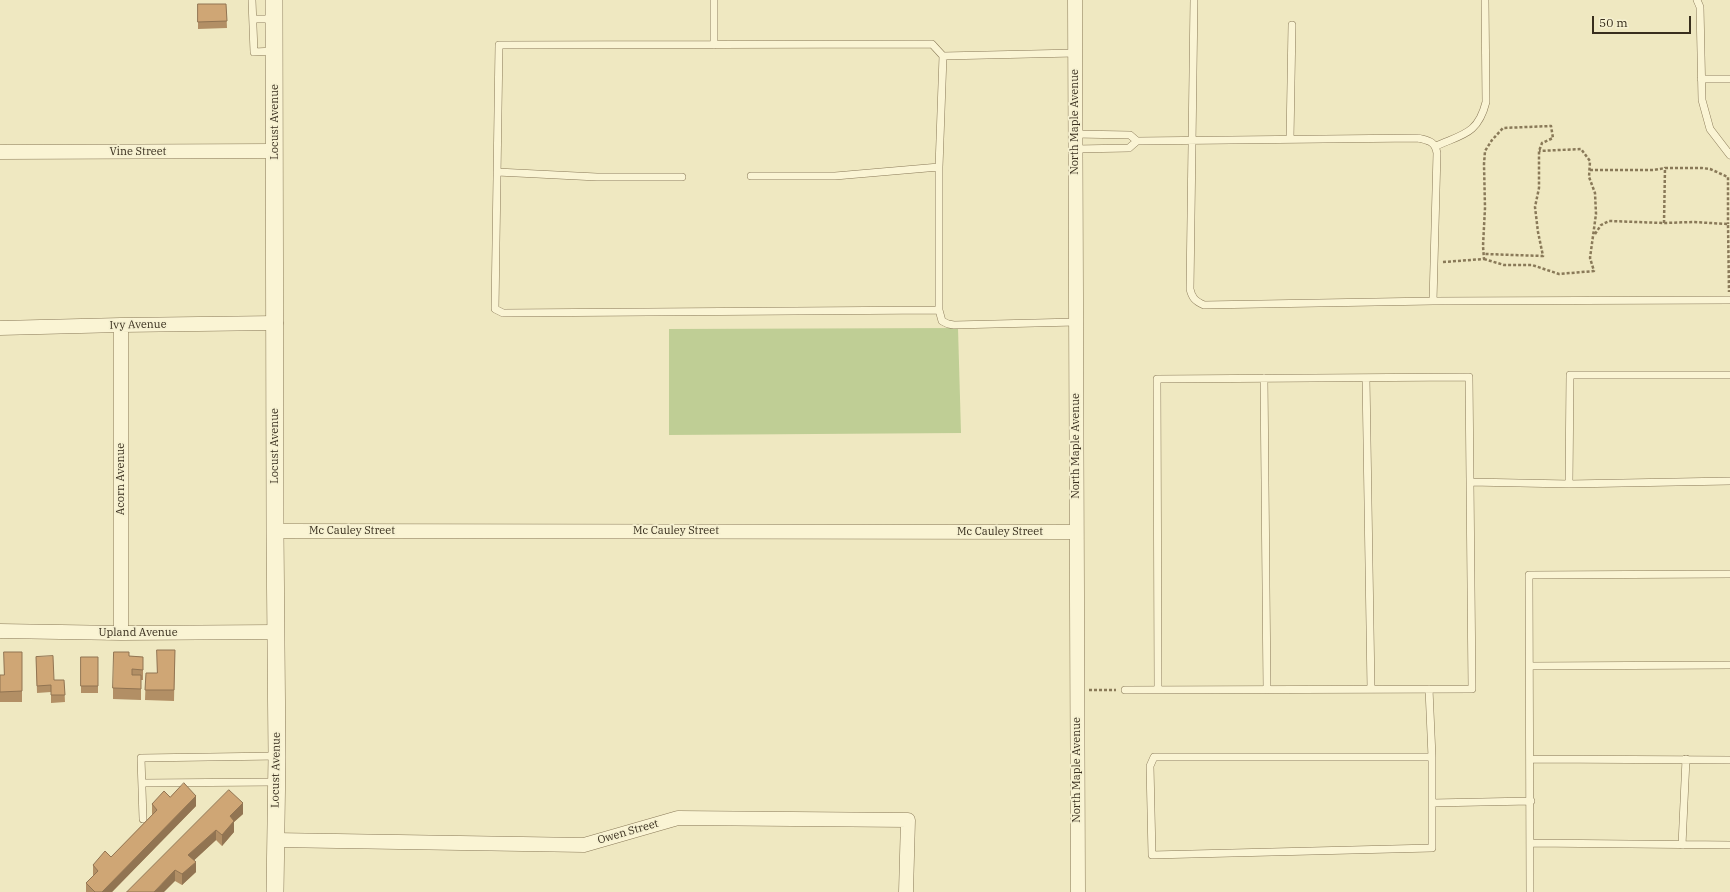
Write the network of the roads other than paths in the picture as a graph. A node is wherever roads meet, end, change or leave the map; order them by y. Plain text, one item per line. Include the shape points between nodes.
1 (252, 0) edge
2 (274, 0) edge
3 (714, 0) edge
4 (1075, 0) edge
5 (1194, 0) edge
6 (1485, 0) edge
7 (1697, 0) edge
8 (274, 18) junction
9 (253, 19) junction
10 (1292, 25) dead end
11 (714, 45) junction
12 (275, 51) junction
13 (1075, 53) junction
14 (943, 56) junction
15 (1702, 79) junction
16 (1730, 79) edge
17 (1075, 134) junction
18 (1108, 135) junction
19 (1290, 139) junction
20 (1193, 140) junction
21 (1137, 141) junction
22 (1436, 146) junction
23 (1076, 148) junction
24 (1108, 148) junction
25 (275, 151) junction
26 (0, 152) edge
27 (1730, 155) edge
28 (939, 167) junction
29 (497, 172) junction
30 (682, 176) dead end
31 (751, 176) dead end
32 (1729, 300) edge
33 (1433, 301) junction
34 (939, 310) junction
35 (1076, 322) junction
36 (276, 323) junction
37 (121, 325) junction
38 (0, 328) edge
39 (1730, 375) edge
40 (1264, 378) junction
41 (1366, 378) junction
42 (1730, 481) edge
43 (1470, 482) junction
44 (1569, 484) junction
45 (275, 531) junction
46 (1076, 532) junction
47 (1730, 574) edge
48 (0, 631) edge
49 (276, 632) junction
50 (121, 633) junction
51 (1730, 665) edge
52 (1530, 666) junction
53 (1371, 689) junction
54 (1429, 689) junction
55 (1125, 690) road end
56 (1158, 690) junction
57 (1267, 690) junction
58 (277, 756) junction
59 (1432, 758) junction
60 (1530, 759) junction
61 (1686, 760) junction
62 (1730, 760) edge
63 (276, 782) junction
64 (142, 783) junction
65 (1530, 801) junction
66 (1432, 803) junction
67 (143, 819) dead end
68 (275, 840) junction
69 (1530, 843) junction
70 (1682, 845) junction
71 (1730, 845) edge
72 (275, 892) edge
73 (906, 892) edge
74 (1078, 892) edge
75 (1530, 892) edge

1 - 9 lane
2 - 8 street, Locust Avenue
3 - 11 lane
4 - 13 street, North Maple Avenue
5 - 20 lane
6 - 22 lane via 1486,102 1482,116 1473,129
7 - 15 lane via 1700,7
8 - 9 lane
8 - 12 street, Locust Avenue
9 - 12 lane via 254,52
10 - 19 lane
11 - 14 lane via 932,44
11 - 29 lane via 499,45
12 - 25 street, Locust Avenue
13 - 14 lane
13 - 17 street, North Maple Avenue
14 - 28 lane
15 - 16 lane
15 - 27 lane via 1702,100 1710,129
17 - 18 lane
17 - 23 street, North Maple Avenue
18 - 21 lane via 1130,135
18 - 24 lane
19 - 20 lane
19 - 22 lane via 1418,138 1433,142
20 - 21 lane
20 - 33 lane via 1190,289 1196,302 1204,305
21 - 24 lane via 1129,148
22 - 33 lane
23 - 24 lane
23 - 35 street, North Maple Avenue
25 - 26 street, Vine Street
25 - 36 street, Locust Avenue
28 - 31 lane via 835,176
28 - 34 lane
29 - 30 lane via 597,177
29 - 34 lane via 494,309 503,313
32 - 33 lane
34 - 35 lane via 942,321 948,324
35 - 46 street, North Maple Avenue
36 - 37 street, Ivy Avenue
36 - 45 street, Locust Avenue
37 - 38 street, Ivy Avenue
37 - 50 street, Acorn Avenue
39 - 44 lane via 1570,375
40 - 41 lane
40 - 56 lane via 1157,379
40 - 57 lane
41 - 43 lane via 1469,376
41 - 53 lane
42 - 44 lane
43 - 44 lane
43 - 54 lane via 1472,689
45 - 46 street, Mc Cauley Street
45 - 49 street, Locust Avenue
46 - 74 street, North Maple Avenue
47 - 52 lane via 1529,575
48 - 50 street, Upland Avenue
49 - 50 street, Upland Avenue
49 - 58 street, Locust Avenue
51 - 52 lane
52 - 60 lane
53 - 54 lane
53 - 57 lane
54 - 59 lane
55 - 56 lane
56 - 57 lane
58 - 63 street, Locust Avenue
58 - 64 lane via 141,758
59 - 66 lane
59 - 66 lane via 1154,757 1150,766 1152,855 1432,848
60 - 61 lane
60 - 65 lane
61 - 62 lane
61 - 70 lane
63 - 64 lane
63 - 68 street, Locust Avenue
64 - 67 lane
65 - 66 lane
65 - 69 lane
68 - 72 street, Locust Avenue
68 - 73 street, Owen Street via 584,845 678,818 908,820
69 - 70 lane
69 - 75 lane
70 - 71 lane

